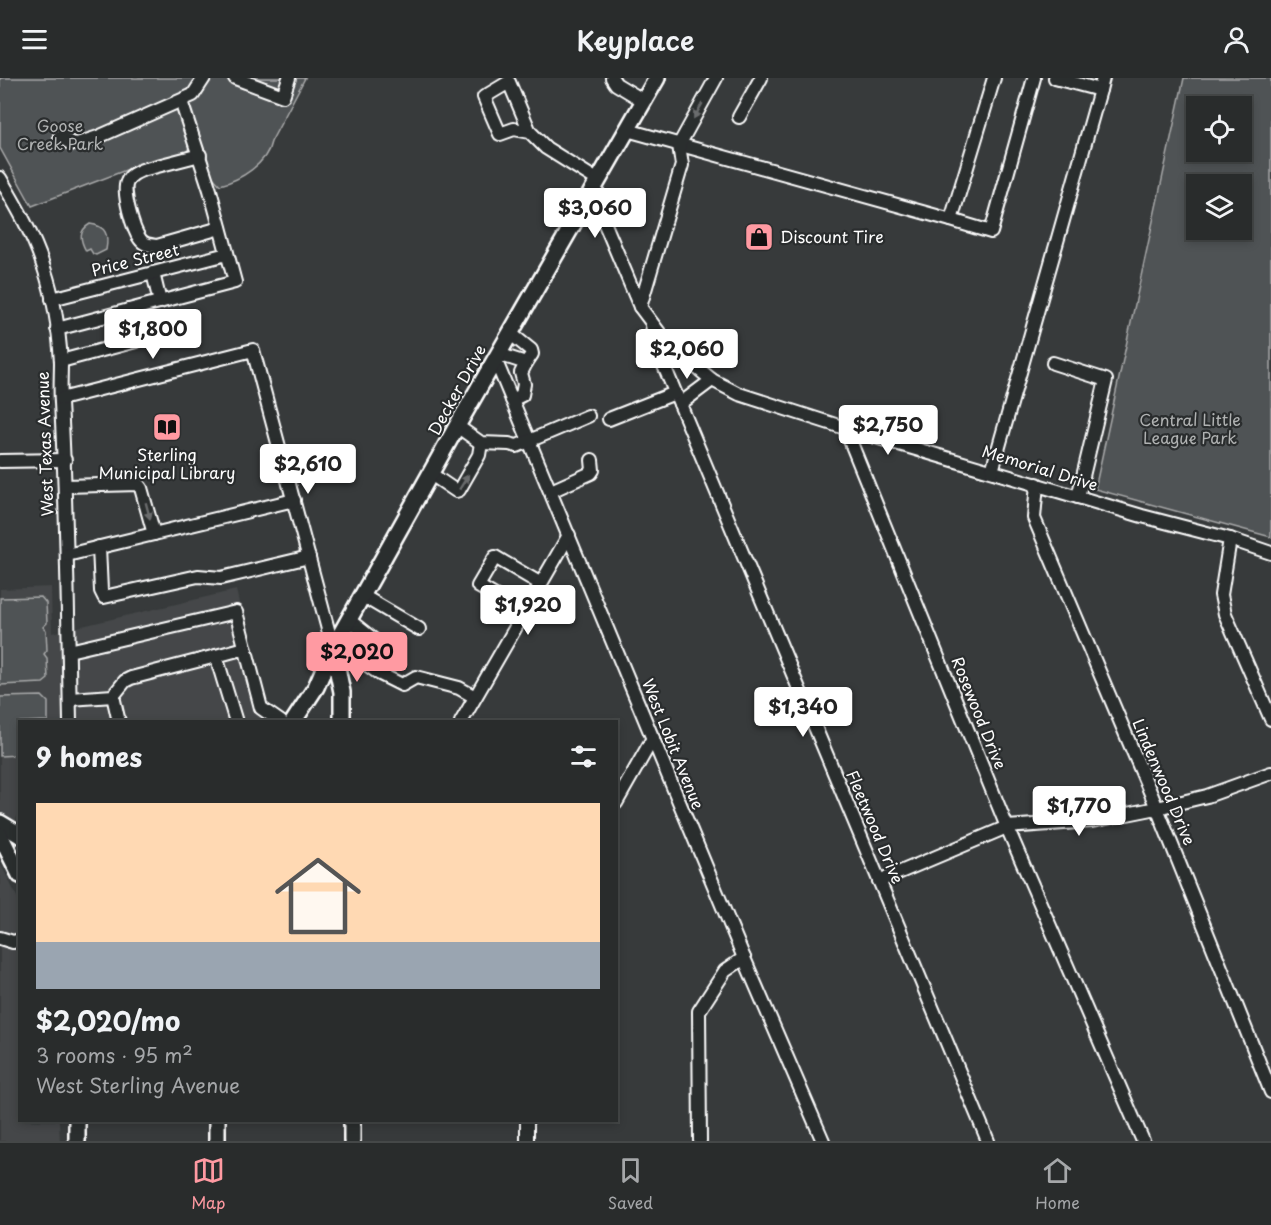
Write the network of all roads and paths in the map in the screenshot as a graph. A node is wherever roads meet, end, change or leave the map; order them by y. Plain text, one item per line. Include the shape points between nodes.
1 (204, 78) edge
2 (236, 78) edge
3 (289, 78) edge
4 (612, 78) edge
5 (657, 78) edge
6 (716, 78) edge
7 (761, 78) edge
8 (994, 78) edge
9 (1034, 78) edge
10 (1055, 78) edge
11 (1102, 84) edge
12 (181, 101) junction
13 (644, 101) junction
14 (739, 117) dead end
15 (627, 130) junction
16 (530, 132) junction
17 (60, 136) dead end
18 (679, 145) junction
19 (200, 155) junction
20 (0, 178) edge
21 (594, 186) junction
22 (951, 220) junction
23 (220, 228) junction
24 (227, 254) junction
25 (153, 273) junction
26 (52, 299) junction
27 (159, 302) junction
28 (640, 307) junction
29 (128, 310) junction
30 (652, 326) junction
31 (57, 329) junction
32 (510, 333) junction
33 (496, 357) junction
34 (61, 361) junction
35 (526, 363) junction
36 (1053, 363) dead end
37 (712, 380) junction
38 (61, 399) junction
39 (678, 399) junction
40 (512, 400) junction
41 (588, 416) dead end
42 (609, 420) dead end
43 (457, 426) junction
44 (845, 428) junction
45 (530, 441) junction
46 (481, 443) junction
47 (65, 460) junction
48 (592, 460) dead end
49 (0, 461) edge
50 (992, 471) junction
51 (431, 474) junction
52 (1037, 484) junction
53 (65, 486) junction
54 (551, 491) junction
55 (1078, 497) junction
56 (294, 500) junction
57 (154, 534) junction
58 (569, 535) junction
59 (1230, 539) junction
60 (99, 547) junction
61 (1271, 553) edge
62 (67, 555) junction
63 (309, 557) junction
64 (541, 584) junction
65 (363, 596) junction
66 (524, 613) junction
67 (349, 620) junction
68 (418, 629) dead end
69 (334, 646) junction
70 (245, 648) junction
71 (69, 651) junction
72 (216, 656) junction
73 (363, 663) junction
74 (112, 696) junction
75 (475, 697) junction
76 (70, 699) junction
77 (1271, 719) edge
78 (70, 720) edge
79 (118, 720) edge
80 (235, 720) edge
81 (277, 720) edge
82 (294, 720) edge
83 (342, 720) edge
84 (462, 720) edge
85 (653, 738) junction
86 (1271, 773) edge
87 (618, 799) edge
88 (1157, 808) junction
89 (0, 823) edge
90 (1007, 827) junction
91 (18, 834) edge
92 (0, 835) edge
93 (18, 871) edge
94 (879, 881) junction
95 (0, 938) edge
96 (18, 941) edge
97 (744, 958) junction
98 (1271, 1092) edge
99 (77, 1122) edge
100 (217, 1122) edge
101 (352, 1122) edge
102 (527, 1122) edge
103 (77, 1141) edge
104 (217, 1141) edge
105 (352, 1141) edge
106 (527, 1141) edge
107 (700, 1141) edge
108 (823, 1141) edge
109 (988, 1141) edge
110 (1143, 1141) edge

1 - 12 street via 193,95
2 - 3 street via 283,96
4 - 13 street
5 - 13 main road, Decker Drive
6 -> 18 street
7 - 14 street
8 - 22 street
9 - 22 street via 990,232
10 - 11 street
11 - 50 street
12 - 17 street via 83,143 70,143
12 - 19 street
13 - 15 main road, Decker Drive
15 - 18 street
15 - 21 main road, Decker Drive
16 - 16 street via 514,129 500,134 484,97 509,82
16 - 21 street
18 - 22 street
18 - 28 street via 682,165
19 - 23 street
19 - 23 street via 134,174 125,187 130,212 140,239 147,245 157,246
20 - 26 street, West Texas Avenue via 31,234
21 - 28 street, Memorial Drive
21 - 32 main road, Decker Drive
23 - 24 street
24 - 25 street, Price Street
24 - 27 street via 235,282
25 - 26 street, Price Street
25 - 27 street
26 - 31 street, West Texas Avenue
27 - 29 street
28 - 30 street, Memorial Drive
29 - 31 street
29 - 34 street via 136,340
30 - 37 street, Memorial Drive via 675,351
30 - 39 street, Fleetwood Drive via 657,350
31 - 34 street, West Texas Avenue
32 - 33 main road, Decker Drive
32 - 35 street via 531,350
33 - 35 street
33 - 40 street, West Lobit Avenue
33 - 43 main road, Decker Drive
34 - 38 street, West Texas Avenue
35 - 40 street via 521,374 522,395
36 - 55 street via 1106,380
37 - 39 street
37 - 44 street, Memorial Drive via 739,394
38 - 47 street, West Texas Avenue
38 - 56 street via 253,350
39 - 42 street
39 - 94 street, Fleetwood Drive
40 - 45 street, West Lobit Avenue
41 - 45 street
43 - 46 street
43 - 51 main road, Decker Drive
44 - 50 street, Memorial Drive
44 - 90 street, Rosewood Drive
45 - 46 street via 517,446
45 - 54 street, West Lobit Avenue
51 -> 46 street via 459,490 479,455
47 - 49 street
47 - 53 street, West Texas Avenue
48 - 54 street via 591,473
50 - 52 street, Memorial Drive
51 - 65 main road, Decker Drive
52 - 55 street, Memorial Drive
52 - 88 street, Lindenwood Drive via 1034,518
53 -> 57 street via 138,484
53 - 62 street, West Texas Avenue
54 - 58 street, West Lobit Avenue
55 - 59 street, Memorial Drive
56 - 57 street
56 - 63 street
57 - 60 street
58 - 64 street
58 - 85 street, West Lobit Avenue
59 - 61 street, Memorial Drive
59 - 77 street via 1221,594 1225,614
60 - 62 street
60 - 63 street via 104,597 198,576 221,578
62 - 71 street, West Texas Avenue
63 - 69 street
64 - 66 street
64 - 66 street via 495,557 489,567 478,586
65 - 67 main road, Decker Drive
65 - 68 street
66 - 75 street
67 - 69 main road, Decker Drive
67 - 73 street via 374,640
69 - 73 street
69 - 82 main road, Decker Drive via 316,687
69 - 83 main road
70 - 71 street via 236,612
70 - 72 street
70 - 81 street via 261,708
71 - 76 street, West Texas Avenue
72 - 74 street via 131,678
72 - 80 street
73 - 75 street via 402,686 416,677 459,688
74 - 76 street
74 - 79 street
75 - 84 street
76 - 78 street, West Texas Avenue
85 - 87 street
85 - 97 street, West Lobit Avenue
86 - 88 street via 1207,796
88 - 90 street via 1092,821
88 - 98 street, Lindenwood Drive
89 - 91 main road
90 - 94 street
90 - 110 street, Rosewood Drive
92 - 93 main road
94 - 109 street, Fleetwood Drive
95 - 96 street
97 - 107 street via 725,971 699,1011
97 - 108 street, West Lobit Avenue
99 - 103 main road
100 - 104 main road
101 - 105 main road
102 - 106 street

